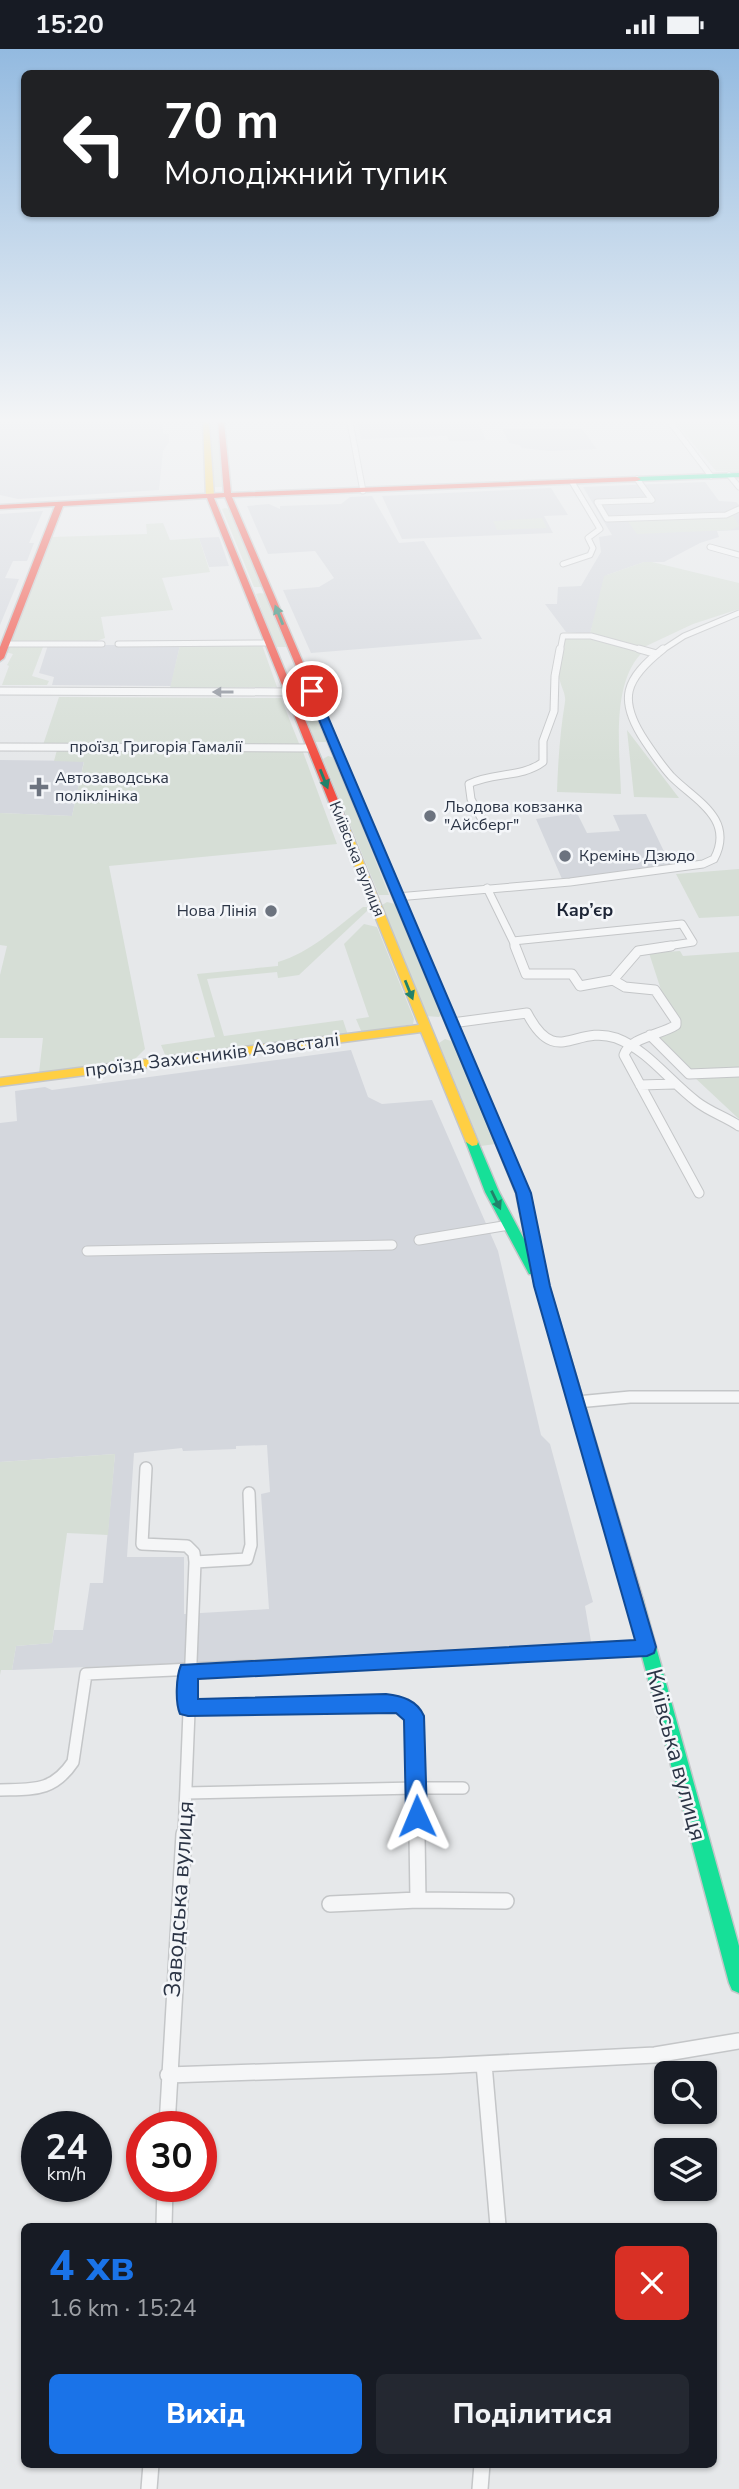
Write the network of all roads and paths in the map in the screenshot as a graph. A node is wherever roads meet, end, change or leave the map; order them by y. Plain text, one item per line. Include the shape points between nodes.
1 (48, 536) edge
2 (226, 536) edge
3 (246, 536) edge
4 (591, 536) edge
5 (710, 547) dead end
6 (739, 555) edge
7 (563, 564) dead end
8 (269, 590) junction
9 (249, 591) junction
10 (739, 613) edge
11 (118, 643) dead end
12 (6, 644) junction
13 (102, 644) dead end
14 (271, 647) junction
15 (293, 649) junction
16 (657, 654) junction
17 (0, 658) edge
18 (0, 691) edge
19 (312, 691) junction
20 (291, 692) junction
21 (334, 746) junction
22 (0, 747) edge
23 (312, 748) junction
24 (481, 820) dead end
25 (487, 888) junction
26 (397, 897) junction
27 (373, 899) junction
28 (513, 941) junction
29 (613, 980) junction
30 (452, 1024) junction
31 (425, 1028) junction
32 (650, 1035) junction
33 (628, 1047) junction
34 (739, 1072) edge
35 (0, 1082) edge
36 (675, 1084) junction
37 (640, 1085) junction
38 (739, 1126) edge
39 (699, 1193) dead end
40 (509, 1225) junction
41 (419, 1240) dead end
42 (392, 1245) dead end
43 (87, 1251) dead end
44 (542, 1286) junction
45 (739, 1397) edge
46 (577, 1402) junction
47 (146, 1468) dead end
48 (250, 1493) dead end
49 (195, 1562) junction
50 (647, 1647) junction
51 (188, 1671) junction
52 (188, 1708) junction
53 (416, 1788) junction
54 (463, 1788) dead end
55 (0, 1790) edge
56 (186, 1793) junction
57 (418, 1900) junction
58 (506, 1901) dead end
59 (330, 1904) dead end
60 (739, 1983) edge
61 (739, 2041) edge
62 (484, 2064) junction
63 (168, 2075) junction
64 (167, 2111) edge
65 (165, 2202) edge
66 (164, 2223) edge
67 (498, 2223) edge
68 (151, 2468) edge
69 (482, 2468) edge
70 (149, 2489) edge
71 (480, 2489) edge

1 - 12 main road
2 - 9 main road, Київська вулиця
3 - 8 main road, Київська вулиця
4 - 7 street via 590,555
5 - 6 street
8 - 9 main road
15 -> 8 main road, Київська вулиця
9 - 14 main road, Київська вулиця
10 - 16 street
11 - 14 street
12 - 13 street
12 - 17 main road
14 - 15 main road
14 - 20 main road, Київська вулиця
15 - 19 main road, Київська вулиця
16 - 24 street via 591,636 563,636 543,762 533,769 469,784
16 - 25 street via 637,671 628,710 664,768 711,813 719,835 717,856 703,864
20 -> 18 street
19 - 20 main road
19 - 21 main road, Київська вулиця
20 - 23 main road, Київська вулиця
21 - 23 main road
21 - 26 main road, Київська вулиця
22 - 23 street, проїзд Григорія Гамалії
23 -> 27 main road, Київська вулиця
25 - 26 street
25 - 28 street
26 - 27 main road
26 - 30 main road, Київська вулиця
27 -> 31 main road, Київська вулиця
28 - 29 street via 529,976 567,973 580,986
28 - 29 street via 682,923 693,942 642,949
29 - 32 street via 659,992 676,1024
30 - 31 main road, проїзд Захисників Азовсталі
30 - 33 street via 527,1013 545,1039 606,1036
30 - 44 main road, Київська вулиця via 523,1193
31 - 35 main road, проїзд Захисників Азовсталі
31 -> 40 main road, Київська вулиця
32 - 33 street
32 - 34 street via 689,1074
33 - 36 street
33 - 37 street via 624,1055
36 - 37 street
36 - 38 street
37 - 39 street
40 - 41 street
40 - 44 main road, Київська вулиця
42 - 43 street
44 - 46 main road, Київська вулиця
45 - 46 street
46 - 50 main road, Київська вулиця
47 - 49 street via 142,1544 187,1546
48 - 49 street via 247,1559
49 - 51 street, Заводська вулиця
50 - 51 street
50 - 60 main road, Київська вулиця
51 - 52 street, Заводська вулиця
51 - 55 street via 86,1674 73,1762 66,1773 45,1787
52 - 53 street via 401,1705 414,1716
52 - 56 street, Заводська вулиця
53 - 54 street
53 - 56 street
53 - 57 street
56 - 63 street, Заводська вулиця
57 - 58 street
57 - 59 street
61 - 62 street via 655,2055
62 - 63 street
62 - 67 street
63 - 64 street, Заводська вулиця
65 - 66 street
68 - 70 street
69 - 71 street

